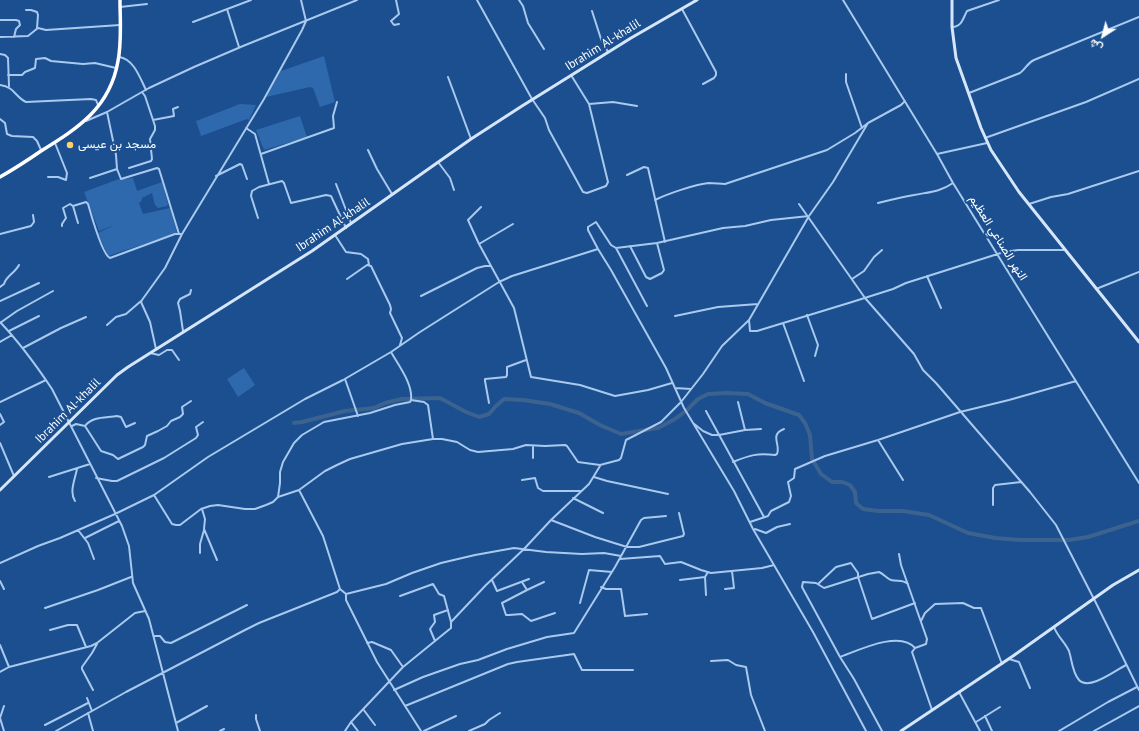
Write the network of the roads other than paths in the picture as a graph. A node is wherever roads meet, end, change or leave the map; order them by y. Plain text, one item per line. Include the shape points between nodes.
1 (120, 0) edge
2 (251, 0) edge
3 (301, 0) edge
4 (357, 0) edge
5 (396, 0) edge
6 (477, 0) edge
7 (519, 0) edge
8 (697, 0) edge
9 (843, 0) edge
10 (952, 0) edge
11 (998, 0) edge
12 (148, 4) dead end
13 (120, 7) junction
14 (682, 8) junction
15 (227, 9) junction
16 (26, 10) dead end
17 (592, 11) dead end
18 (1139, 17) edge
19 (0, 20) edge
20 (306, 21) junction
21 (193, 22) dead end
22 (399, 24) dead end
23 (120, 25) junction
24 (952, 27) junction
25 (36, 28) junction
26 (0, 37) edge
27 (14, 37) junction
28 (239, 47) junction
29 (544, 49) dead end
30 (608, 52) junction
31 (0, 54) edge
32 (119, 57) junction
33 (116, 68) junction
34 (846, 74) dead end
35 (8, 75) junction
36 (571, 75) junction
37 (448, 77) dead end
38 (1139, 79) edge
39 (703, 84) dead end
40 (0, 85) edge
41 (9, 86) junction
42 (146, 90) junction
43 (142, 92) junction
44 (969, 93) junction
45 (532, 100) junction
46 (905, 101) junction
47 (337, 102) dead end
48 (589, 104) junction
49 (637, 106) dead end
50 (98, 107) junction
51 (178, 107) dead end
52 (107, 112) junction
53 (0, 119) edge
54 (153, 120) junction
55 (85, 121) junction
56 (868, 123) junction
57 (246, 128) junction
58 (862, 128) junction
59 (985, 138) junction
60 (471, 139) junction
61 (55, 143) junction
62 (988, 143) junction
63 (368, 150) dead end
64 (42, 151) junction
65 (261, 154) junction
66 (937, 154) junction
67 (438, 162) junction
68 (129, 168) dead end
69 (117, 169) junction
70 (1139, 171) edge
71 (628, 175) dead end
72 (216, 176) junction
73 (48, 177) dead end
74 (0, 178) edge
75 (90, 178) dead end
76 (247, 179) dead end
77 (953, 183) junction
78 (269, 184) junction
79 (336, 184) dead end
80 (454, 190) dead end
81 (393, 195) junction
82 (655, 200) junction
83 (878, 203) dead end
84 (799, 204) dead end
85 (1028, 204) junction
86 (72, 206) junction
87 (481, 207) dead end
88 (33, 215) dead end
89 (809, 216) junction
90 (258, 218) dead end
91 (78, 222) dead end
92 (352, 224) junction
93 (514, 224) dead end
94 (62, 226) dead end
95 (346, 228) junction
96 (0, 234) edge
97 (180, 234) junction
98 (335, 235) junction
99 (665, 242) junction
100 (657, 243) junction
101 (480, 244) junction
102 (630, 246) junction
103 (616, 248) junction
104 (598, 249) junction
105 (882, 250) dead end
106 (1064, 250) junction
107 (997, 254) junction
108 (18, 265) dead end
109 (369, 265) junction
110 (491, 266) junction
111 (1139, 272) edge
112 (927, 276) junction
113 (347, 279) dead end
114 (852, 279) junction
115 (499, 282) junction
116 (39, 283) dead end
117 (0, 287) edge
118 (1096, 289) junction
119 (191, 290) dead end
120 (53, 291) dead end
121 (421, 296) dead end
122 (865, 298) junction
123 (0, 301) edge
124 (142, 301) junction
125 (758, 304) junction
126 (647, 306) dead end
127 (941, 308) dead end
128 (807, 315) junction
129 (39, 316) dead end
130 (675, 316) dead end
131 (86, 317) dead end
132 (749, 320) junction
133 (0, 322) edge
134 (783, 323) junction
135 (107, 325) dead end
136 (8, 331) junction
137 (183, 331) junction
138 (12, 335) junction
139 (1137, 338) edge
140 (0, 342) edge
141 (1139, 342) edge
142 (400, 346) junction
143 (23, 348) junction
144 (156, 349) junction
145 (391, 352) junction
146 (149, 353) junction
147 (815, 356) dead end
148 (179, 360) dead end
149 (526, 360) junction
150 (345, 379) junction
151 (46, 380) junction
152 (804, 381) dead end
153 (1076, 381) junction
154 (672, 383) junction
155 (675, 388) junction
156 (691, 389) junction
157 (411, 400) junction
158 (0, 402) edge
159 (190, 402) dead end
160 (681, 402) junction
161 (738, 402) dead end
162 (489, 403) dead end
163 (706, 411) dead end
164 (960, 412) junction
165 (0, 414) edge
166 (358, 416) junction
167 (69, 422) junction
168 (203, 422) dead end
169 (692, 422) junction
170 (135, 423) dead end
171 (0, 425) edge
172 (72, 426) junction
173 (85, 426) junction
174 (761, 429) dead end
175 (784, 429) dead end
176 (746, 430) junction
177 (719, 435) junction
178 (433, 439) junction
179 (878, 440) junction
180 (0, 443) edge
181 (533, 446) junction
182 (532, 458) dead end
183 (733, 462) junction
184 (90, 464) junction
185 (600, 465) junction
186 (77, 469) junction
187 (14, 476) junction
188 (49, 477) dead end
189 (594, 477) junction
190 (96, 478) junction
191 (522, 480) dead end
192 (903, 480) dead end
193 (1021, 482) junction
194 (1139, 483) edge
195 (0, 490) edge
196 (299, 490) junction
197 (580, 491) junction
198 (668, 494) dead end
199 (154, 495) junction
200 (278, 497) junction
201 (573, 498) junction
202 (75, 501) dead end
203 (993, 505) dead end
204 (202, 509) junction
205 (603, 513) dead end
206 (679, 513) dead end
207 (115, 514) junction
208 (666, 516) dead end
209 (764, 518) junction
210 (551, 520) junction
211 (119, 521) junction
212 (750, 522) junction
213 (790, 524) dead end
214 (204, 529) junction
215 (754, 529) junction
216 (78, 530) junction
217 (85, 538) junction
218 (627, 547) junction
219 (524, 550) junction
220 (200, 553) dead end
221 (899, 554) dead end
222 (621, 556) junction
223 (94, 559) dead end
224 (620, 559) junction
225 (217, 560) dead end
226 (0, 564) edge
227 (774, 565) junction
228 (1139, 570) edge
229 (732, 571) junction
230 (612, 572) junction
231 (708, 572) junction
232 (131, 577) junction
233 (705, 577) junction
234 (858, 577) junction
235 (529, 578) dead end
236 (492, 580) junction
237 (680, 580) dead end
238 (0, 581) edge
239 (522, 582) junction
240 (544, 582) dead end
241 (818, 584) junction
242 (908, 584) junction
243 (601, 587) junction
244 (4, 589) dead end
245 (340, 589) junction
246 (725, 589) dead end
247 (527, 590) junction
248 (346, 594) junction
249 (706, 595) dead end
250 (400, 596) dead end
251 (1094, 599) junction
252 (580, 603) dead end
253 (914, 603) junction
254 (247, 605) dead end
255 (45, 608) dead end
256 (448, 610) junction
257 (146, 611) junction
258 (554, 613) dead end
259 (647, 614) dead end
260 (451, 622) junction
261 (921, 622) junction
262 (1054, 627) junction
263 (50, 630) dead end
264 (154, 636) junction
265 (435, 641) junction
266 (97, 643) junction
267 (367, 643) junction
268 (0, 645) edge
269 (86, 647) junction
270 (916, 648) junction
271 (840, 657) junction
272 (1009, 659) junction
273 (711, 661) dead end
274 (1002, 664) junction
275 (1126, 665) junction
276 (9, 667) junction
277 (403, 667) junction
278 (633, 670) dead end
279 (0, 672) edge
280 (163, 673) junction
281 (389, 681) junction
282 (1137, 687) junction
283 (1030, 688) dead end
284 (93, 690) dead end
285 (394, 690) junction
286 (1139, 690) edge
287 (959, 692) junction
288 (86, 698) dead end
289 (88, 703) junction
290 (4, 706) dead end
291 (207, 706) dead end
292 (405, 706) junction
293 (1139, 706) edge
294 (1000, 707) dead end
295 (363, 709) junction
296 (932, 710) junction
297 (92, 711) junction
298 (88, 713) junction
299 (500, 713) dead end
300 (256, 715) dead end
301 (456, 716) dead end
302 (985, 716) junction
303 (351, 722) junction
304 (976, 722) junction
305 (176, 723) junction
306 (44, 725) dead end
307 (375, 725) dead end
308 (224, 729) dead end
309 (4, 731) edge
310 (56, 731) edge
311 (93, 731) edge
312 (178, 731) edge
313 (220, 731) edge
314 (260, 731) edge
315 (345, 731) edge
316 (358, 731) edge
317 (421, 731) edge
318 (424, 731) edge
319 (469, 731) edge
320 (765, 731) edge
321 (866, 731) edge
322 (882, 731) edge
323 (900, 731) edge
324 (980, 731) edge
325 (992, 731) edge
326 (1059, 731) edge
327 (1094, 731) edge

1 - 13 highway
2 - 15 street
3 - 20 street
4 - 20 street
5 - 22 street via 400,14 391,21 394,25
6 - 45 street
7 - 29 street via 528,23
8 - 14 street, Ibrahim Al-khalil
9 - 46 street, النهر الصناعي العظيم
10 - 24 street
11 - 24 street via 967,11 961,24
12 - 13 street
13 - 23 highway
14 - 30 street, Ibrahim Al-khalil
14 - 39 street via 716,72 714,78
15 - 21 street
15 - 28 street
16 - 25 street via 37,12
17 - 30 street
18 - 44 street via 1030,62 1020,73
19 - 27 street via 19,21 20,26 16,29
20 - 28 street
20 - 57 street
23 - 25 street via 46,30
23 - 32 highway
24 - 44 street via 956,58
25 - 27 street via 28,36
26 - 27 street
28 - 42 street
30 - 36 street, Ibrahim Al-khalil
31 - 35 street via 8,58
32 - 33 highway
32 - 42 street via 126,58
33 - 35 street via 99,63 83,64 51,61 45,58 36,59 35,68 22,75
33 - 50 highway via 111,86
34 - 58 street via 846,82
35 - 41 street
36 - 45 street, Ibrahim Al-khalil
36 - 48 street
37 - 60 street
38 - 59 street via 1086,102
40 - 41 street
41 - 50 street via 26,102 91,99 96,100
42 - 43 street
43 - 52 street
43 - 54 street
44 - 59 street
45 - 48 street via 545,118 568,167 585,193 606,186 608,182
45 - 60 street, Ibrahim Al-khalil
46 - 56 street
46 - 66 street, النهر الصناعي العظيم
47 - 65 street via 334,110 334,128
48 - 49 street via 613,102
50 - 55 highway
51 - 54 street via 173,109 174,116
52 - 55 street
52 - 69 street
53 - 64 street via 5,123 6,134 32,137
54 - 68 street via 155,130 150,141 152,160
55 - 61 highway
56 - 58 street
56 - 89 street via 833,182
57 - 65 street via 255,134
57 - 72 street
58 - 82 street via 815,155 725,184 704,184
59 - 62 street
60 - 67 street, Ibrahim Al-khalil
61 - 64 highway
61 - 73 street via 67,176 66,180
62 - 66 street
62 - 85 street via 1009,179
63 - 81 street
64 - 74 highway
65 - 78 street
66 - 77 street, النهر الصناعي العظيم
67 - 80 street via 450,178
67 - 81 street, Ibrahim Al-khalil
69 - 75 street
69 - 97 street via 121,179 159,169
70 - 85 street
71 - 82 street via 646,167
72 - 76 street via 240,164
72 - 97 street
77 - 83 street via 930,193
77 - 107 street, النهر الصناعي العظيم
78 - 90 street via 251,193
78 - 95 street via 283,182 292,203 330,196
79 - 92 street
81 - 92 street, Ibrahim Al-khalil
82 - 99 street
84 - 89 street
85 - 106 street
86 - 91 street
86 - 94 street via 70,204 63,208 66,218
86 - 97 street via 84,202 88,204 106,256 109,258
87 - 101 street via 468,220
88 - 96 street via 34,222 31,226
89 - 99 street via 723,228
89 - 114 street
89 - 125 street
92 - 95 street, Ibrahim Al-khalil
93 - 101 street
95 - 98 street, Ibrahim Al-khalil
97 - 124 street via 165,268
98 - 109 street via 346,252 361,254 368,259
98 - 137 street, Ibrahim Al-khalil
99 - 100 street
100 - 102 street
100 - 102 street via 664,270 650,279
101 - 110 street
102 - 103 street
103 - 104 street via 611,245 596,222 588,226 588,230
103 - 126 street
104 - 115 street
104 - 154 street
105 - 114 street via 864,271
106 - 107 street via 1014,250
106 - 118 street
107 - 112 street
107 - 153 street, النهر الصناعي العظيم
108 - 117 street via 15,272
109 - 113 street
109 - 142 street via 390,305 390,313 402,338
110 - 115 street
110 - 121 street via 477,268
111 - 118 street
112 - 122 street
112 - 127 street
114 - 122 street
115 - 142 street
115 - 149 street via 514,308
116 - 123 street
118 - 139 street
119 - 137 street via 190,294 178,303
120 - 133 street
122 - 128 street
122 - 164 street
124 - 135 street
124 - 144 street
125 - 130 street via 718,307
125 - 132 street
128 - 134 street
128 - 147 street via 818,345
129 - 136 street
131 - 143 street
132 - 134 street via 749,330 752,332
132 - 156 street via 722,346
133 - 136 street
134 - 152 street
136 - 138 street
137 - 144 street, Ibrahim Al-khalil
138 - 140 street
138 - 143 street
139 - 141 street
142 - 145 street
143 - 151 street
144 - 146 street, Ibrahim Al-khalil
145 - 150 street
145 - 157 street via 410,388
146 - 148 street via 159,355 166,350 172,350
146 - 167 street, Ibrahim Al-khalil via 122,371
149 - 154 street via 531,377 580,385 616,396
149 - 162 street via 507,366 506,377 485,379
150 - 166 street
150 - 199 street via 271,418 208,457
151 - 158 street
151 - 167 street
153 - 164 street
153 - 194 street, النهر الصناعي العظيم
154 - 155 street
155 - 156 street
155 - 160 street
156 - 160 street
157 - 166 street
157 - 178 street via 428,405
159 - 173 street via 182,407 180,417 147,436 143,447 118,459 101,450
160 - 169 street
160 - 185 street via 661,422 626,440 619,460
161 - 176 street
163 - 177 street
164 - 179 street
164 - 193 street
165 - 171 street via 4,422
166 - 200 street via 324,422 294,443 280,472
167 - 172 street
167 - 187 street, Ibrahim Al-khalil
168 - 190 street via 196,427 196,438 150,465 115,481
169 - 177 street via 708,433
169 - 212 street
170 - 173 street via 126,427 121,417 117,416 97,418
172 - 173 street
172 - 184 street
174 - 176 street
175 - 183 street via 777,435 777,454 746,456
176 - 177 street
177 - 183 street
178 - 181 street via 457,442 473,452
178 - 196 street via 388,447 350,459 325,471
179 - 192 street
179 - 209 street via 825,456 795,469 794,478 788,482 790,500
180 - 187 street
181 - 182 street
181 - 185 street via 565,445 578,462
183 - 209 street
184 - 186 street
184 - 190 street
185 - 189 street
186 - 188 street
186 - 202 street via 72,491
187 - 195 street, Ibrahim Al-khalil
189 - 197 street
189 - 198 street
190 - 207 street
191 - 197 street via 535,478 538,488 543,491
193 - 203 street via 995,485
193 - 251 street via 1056,525
196 - 200 street
196 - 245 street via 324,536
197 - 201 street
199 - 204 street via 172,524 180,525
199 - 207 street
200 - 204 street via 273,502 255,508 238,509 218,505
201 - 205 street
201 - 210 street
204 - 214 street via 206,519
206 - 218 street via 683,536 639,547
207 - 211 street
207 - 216 street
208 - 218 street via 642,519
209 - 212 street
210 - 218 street
210 - 219 street
211 - 217 street
211 - 232 street via 129,546
212 - 215 street
213 - 215 street via 766,533
214 - 220 street
214 - 225 street
215 - 227 street
216 - 217 street
216 - 226 street
217 - 223 street
218 - 222 street
219 - 222 street
219 - 236 street
219 - 248 street via 514,548 463,557 386,584
221 - 242 street via 900,565
222 - 224 street
224 - 230 street
224 - 231 street via 660,556 665,564 681,562
227 - 229 street
227 - 321 street
228 - 251 street
229 - 231 street
229 - 246 street via 734,588
230 - 243 street
230 - 252 street via 589,570
231 - 233 street
232 - 255 street
232 - 257 street
233 - 237 street
233 - 249 street
234 - 241 street via 824,588
234 - 241 street via 851,563 836,567
234 - 242 street via 881,573 894,581 904,581
234 - 253 street via 872,619
235 - 239 street
236 - 239 street via 497,591
236 - 260 street
238 - 244 street
239 - 247 street
240 - 247 street
241 - 271 street via 802,584
242 - 253 street
243 - 259 street via 621,590 625,616
243 - 285 street via 574,633 507,649
245 - 248 street
245 - 280 street via 259,622
247 - 258 street via 502,603 507,615 522,614 531,621
248 - 267 street via 346,600
250 - 256 street via 433,584 439,594 444,596
251 - 262 street
251 - 275 street
253 - 261 street
254 - 264 street via 171,642
256 - 260 street
256 - 265 street via 434,615 435,622 430,629
257 - 264 street
257 - 266 street via 135,613
260 - 265 street via 451,628
261 - 270 street via 927,641
261 - 274 street via 925,613 935,604 963,603 981,608
262 - 272 street
262 - 275 street via 1066,645 1077,677 1082,682 1089,684 1102,679
263 - 269 street via 77,624
264 - 280 street
265 - 277 street
266 - 269 street
266 - 284 street via 82,667
267 - 277 street via 372,642 391,650
267 - 281 street
268 - 276 street
269 - 276 street
270 - 271 street via 907,642 893,640
270 - 296 street via 912,651 913,656
271 - 322 street
272 - 274 street
272 - 283 street via 1019,662
273 - 320 street via 728,660 746,668 751,695
274 - 287 street
275 - 282 street
276 - 279 street
277 - 281 street
278 - 292 street via 582,670 574,654 517,662
280 - 297 street
280 - 305 street
281 - 285 street
281 - 295 street
282 - 286 street
282 - 326 street
285 - 292 street
287 - 296 street
287 - 304 street
288 - 289 street
289 - 297 street
289 - 306 street
290 - 309 street via 0,718
291 - 305 street
292 - 317 street
293 - 327 street
294 - 302 street
295 - 303 street
295 - 307 street
296 - 323 street
297 - 298 street
298 - 310 street
298 - 311 street
299 - 319 street
300 - 314 street
301 - 318 street
302 - 304 street
302 - 325 street
303 - 315 street
303 - 316 street
304 - 324 street
305 - 312 street
308 - 313 street

